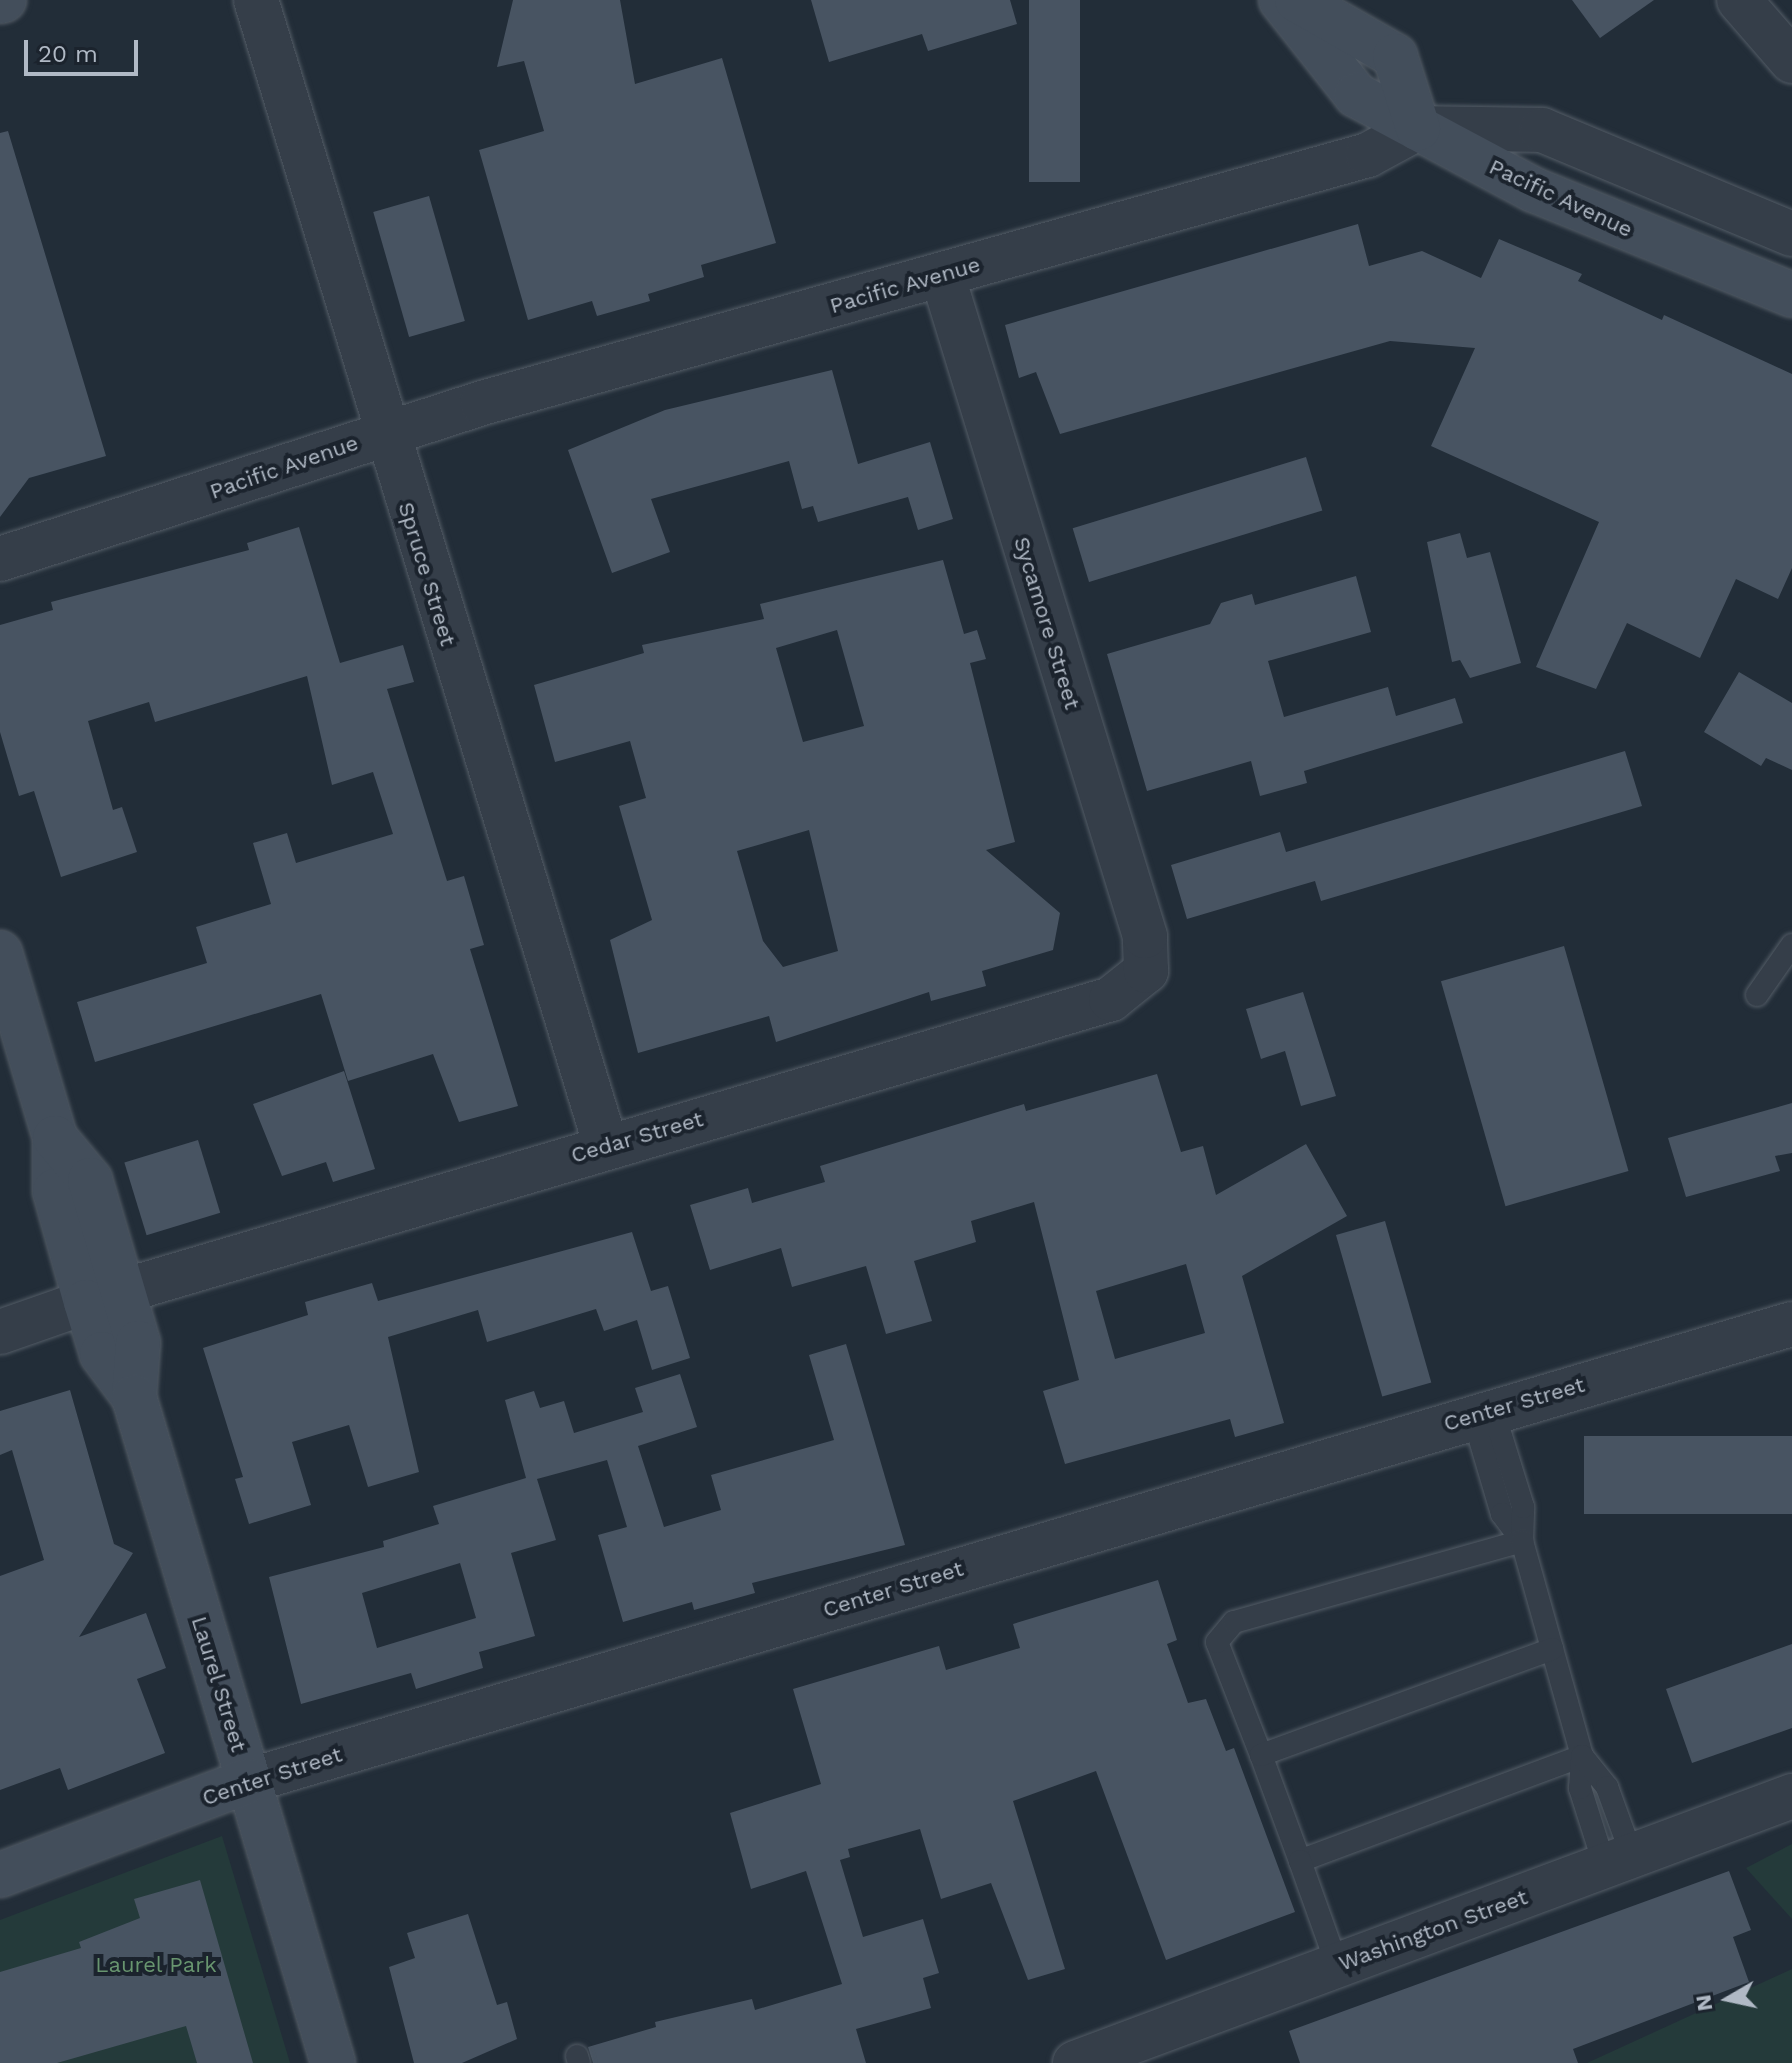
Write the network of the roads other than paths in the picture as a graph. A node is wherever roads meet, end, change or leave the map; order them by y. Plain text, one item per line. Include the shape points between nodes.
1 (256, 0) edge
2 (1281, 0) edge
3 (1297, 0) edge
4 (1739, 0) edge
5 (1788, 50) edge
6 (1418, 128) junction
7 (1655, 177) junction
8 (1634, 232) junction
9 (1792, 234) edge
10 (942, 274) junction
11 (1792, 295) edge
12 (385, 433) junction
13 (0, 559) edge
14 (1792, 945) edge
15 (0, 953) edge
16 (1146, 971) joint
17 (1757, 995) dead end
18 (606, 1146) junction
19 (104, 1297) junction
20 (1792, 1324) edge
21 (0, 1332) edge
22 (1483, 1413) junction
23 (1522, 1541) junction
24 (1552, 1649) junction
25 (1261, 1755) junction
26 (1582, 1756) junction
27 (248, 1781) junction
28 (1792, 1796) edge
29 (1300, 1861) junction
30 (1619, 1862) junction
31 (0, 1875) edge
32 (1337, 1965) junction
33 (333, 2063) edge
34 (1075, 2063) edge

1 - 12 street, Spruce Street
2 - 6 main road via 1356,95
3 - 6 main road via 1395,56
4 - 5 street
6 - 7 street via 1542,130
6 - 8 main road, Pacific Avenue
6 - 10 street, Pacific Avenue via 1368,155
7 - 8 street
7 - 9 street
8 - 11 main road, Pacific Avenue
10 - 12 street, Pacific Avenue
10 - 16 street, Sycamore Street via 1145,936
12 - 13 street, Pacific Avenue
12 - 18 street, Spruce Street
14 - 17 lane
15 - 19 main road, Laurel Street via 55,1138 55,1191
16 - 18 street, Cedar Street via 1111,999
18 - 19 street, Cedar Street
19 - 21 street, Cedar Street
19 - 27 main road, Laurel Street via 102,1354 134,1397
20 - 22 street, Center Street
22 - 23 lane via 1523,1507
22 - 27 street, Center Street
23 - 24 lane
23 - 25 lane via 1224,1626 1217,1642
24 - 25 lane
24 - 26 lane
25 - 29 lane
26 - 29 lane
26 - 30 lane via 1607,1787
27 - 31 main road, Center Street
27 - 33 main road, Laurel Street
28 - 30 street, Washington Street
29 - 32 lane
30 - 32 street, Washington Street
32 - 34 street, Washington Street

